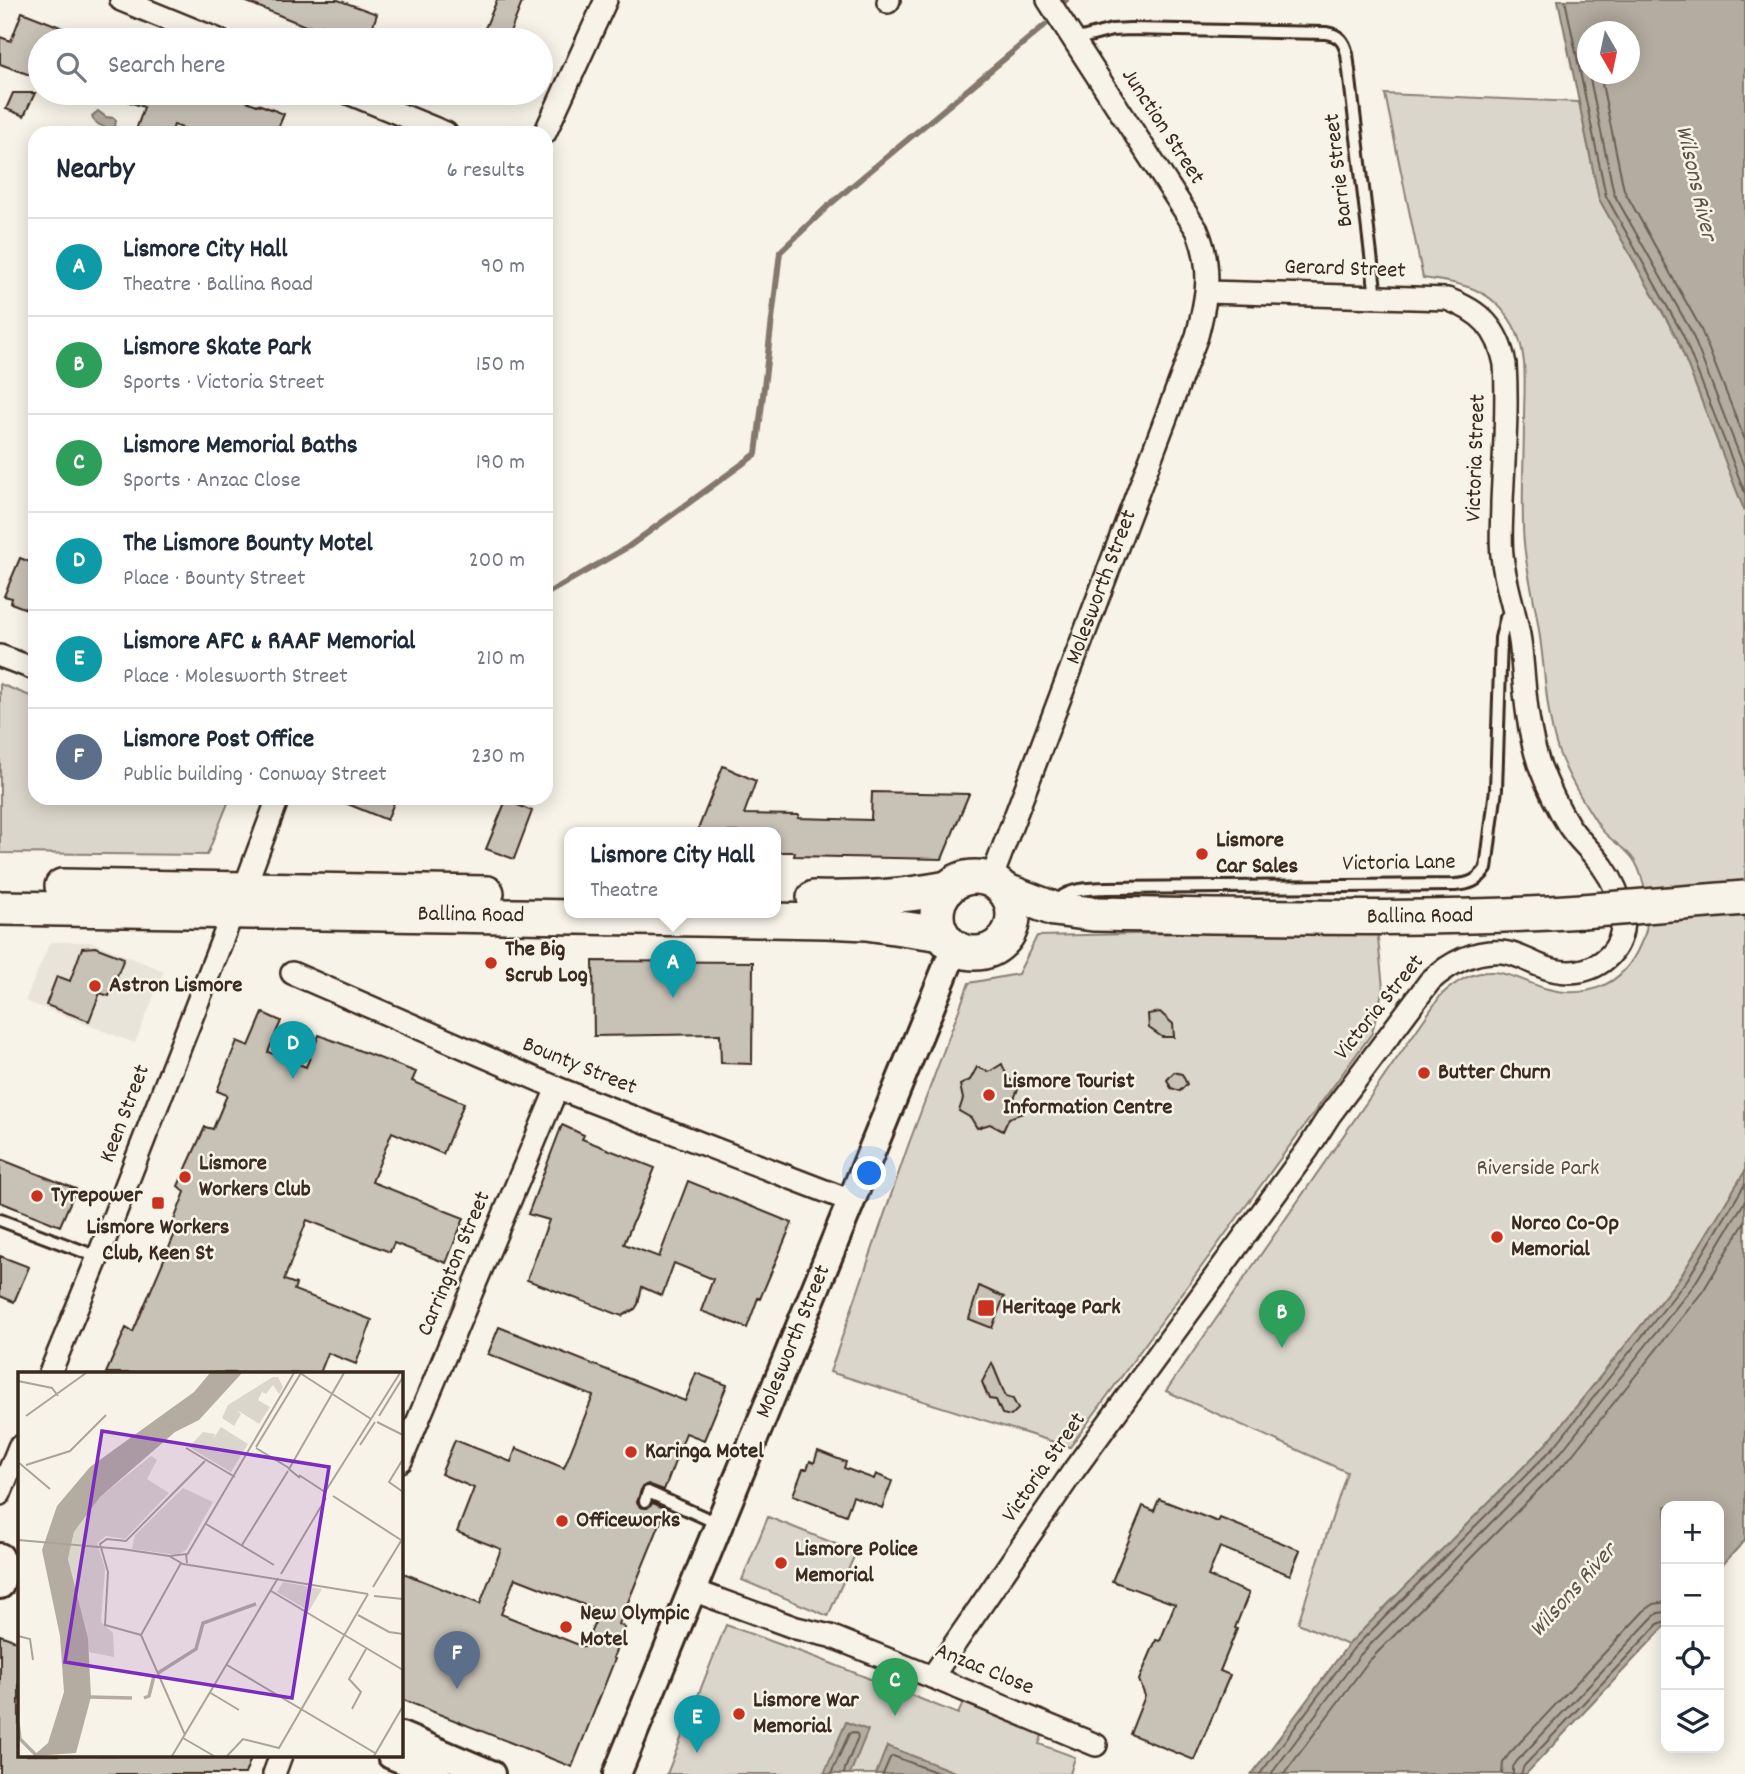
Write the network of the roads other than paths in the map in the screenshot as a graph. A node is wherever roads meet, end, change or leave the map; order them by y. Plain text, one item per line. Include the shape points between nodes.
1 (121, 0) edge
2 (606, 0) edge
3 (1048, 0) edge
4 (190, 28) edge
5 (1074, 40) junction
6 (377, 105) edge
7 (429, 126) edge
8 (548, 126) edge
9 (1207, 292) junction
10 (1376, 297) junction
11 (1479, 315) joint
12 (1514, 613) junction
13 (0, 656) edge
14 (28, 667) edge
15 (275, 805) edge
16 (0, 885) edge
17 (998, 885) junction
18 (948, 888) junction
19 (564, 894) edge
20 (781, 898) edge
21 (1745, 898) edge
22 (239, 900) junction
23 (0, 908) edge
24 (1054, 909) junction
25 (564, 912) edge
26 (1093, 914) junction
27 (742, 918) edge
28 (949, 941) junction
29 (1003, 941) junction
30 (292, 973) dead end
31 (557, 1088) junction
32 (851, 1201) junction
33 (0, 1220) edge
34 (98, 1257) junction
35 (50, 1372) edge
36 (18, 1449) edge
37 (402, 1459) edge
38 (0, 1494) edge
39 (645, 1501) dead end
40 (719, 1524) junction
41 (0, 1557) edge
42 (0, 1585) edge
43 (692, 1590) junction
44 (18, 1592) edge
45 (932, 1676) junction
46 (402, 1736) edge
47 (1097, 1745) dead end
48 (281, 1756) edge
49 (393, 1756) edge
50 (274, 1774) edge
51 (437, 1774) edge
52 (491, 1774) edge
53 (617, 1774) edge

1 - 4 street
2 - 8 street
3 - 5 street, Junction Street
5 - 9 street, Junction Street via 1197,230 1206,258
5 - 10 lane, Barrie Street via 1130,29 1326,33 1341,39 1347,54
6 - 7 street
9 - 10 street, Gerard Street
9 - 17 street, Molesworth Street via 1197,336
10 - 11 street, Gerard Street via 1447,299
11 - 12 street, Victoria Street via 1497,339 1505,364 1502,546
12 - 24 lane, Victoria Lane via 1506,618 1501,638 1496,789 1486,869 1479,878 1455,886 1106,888 1061,895
12 - 45 street, Victoria Street via 1533,746 1569,826 1612,881 1623,914 1620,940 1602,962 1579,972 1553,971 1514,954 1493,952 1451,964 1430,981 1328,1116
13 - 14 street
15 - 22 street, Keen Street
16 - 22 main road, Ballina Road
17 - 18 main road via 968,877
17 - 24 main road, Ballina Road
17 - 29 main road via 1013,910 1010,932
18 - 20 main road via 891,898
18 - 28 main road via 937,915
19 - 22 main road, Ballina Road
21 - 26 main road, Ballina Road, bridge via 1513,916
22 - 23 main road, Ballina Road
22 - 25 main road, Ballina Road
22 - 34 street, Keen Street
24 - 26 main road, Ballina Road
26 - 29 main road, Ballina Road
27 - 28 main road, Ballina Road via 866,923
28 - 29 main road via 965,952 986,952
28 - 32 street, Molesworth Street
30 - 31 street, Bounty Street
31 - 32 street, Bounty Street
31 - 37 street, Carrington Street
32 - 40 street, Molesworth Street
33 - 34 lane
34 - 35 street, Keen Street
36 - 38 street
39 - 40 lane via 648,1492
40 - 43 street, Molesworth Street
41 - 42 street
42 - 44 street
43 - 45 street, Anzac Close
43 - 53 street, Molesworth Street
45 - 47 street, Anzac Close
46 - 52 street
48 - 50 street
49 - 51 street

